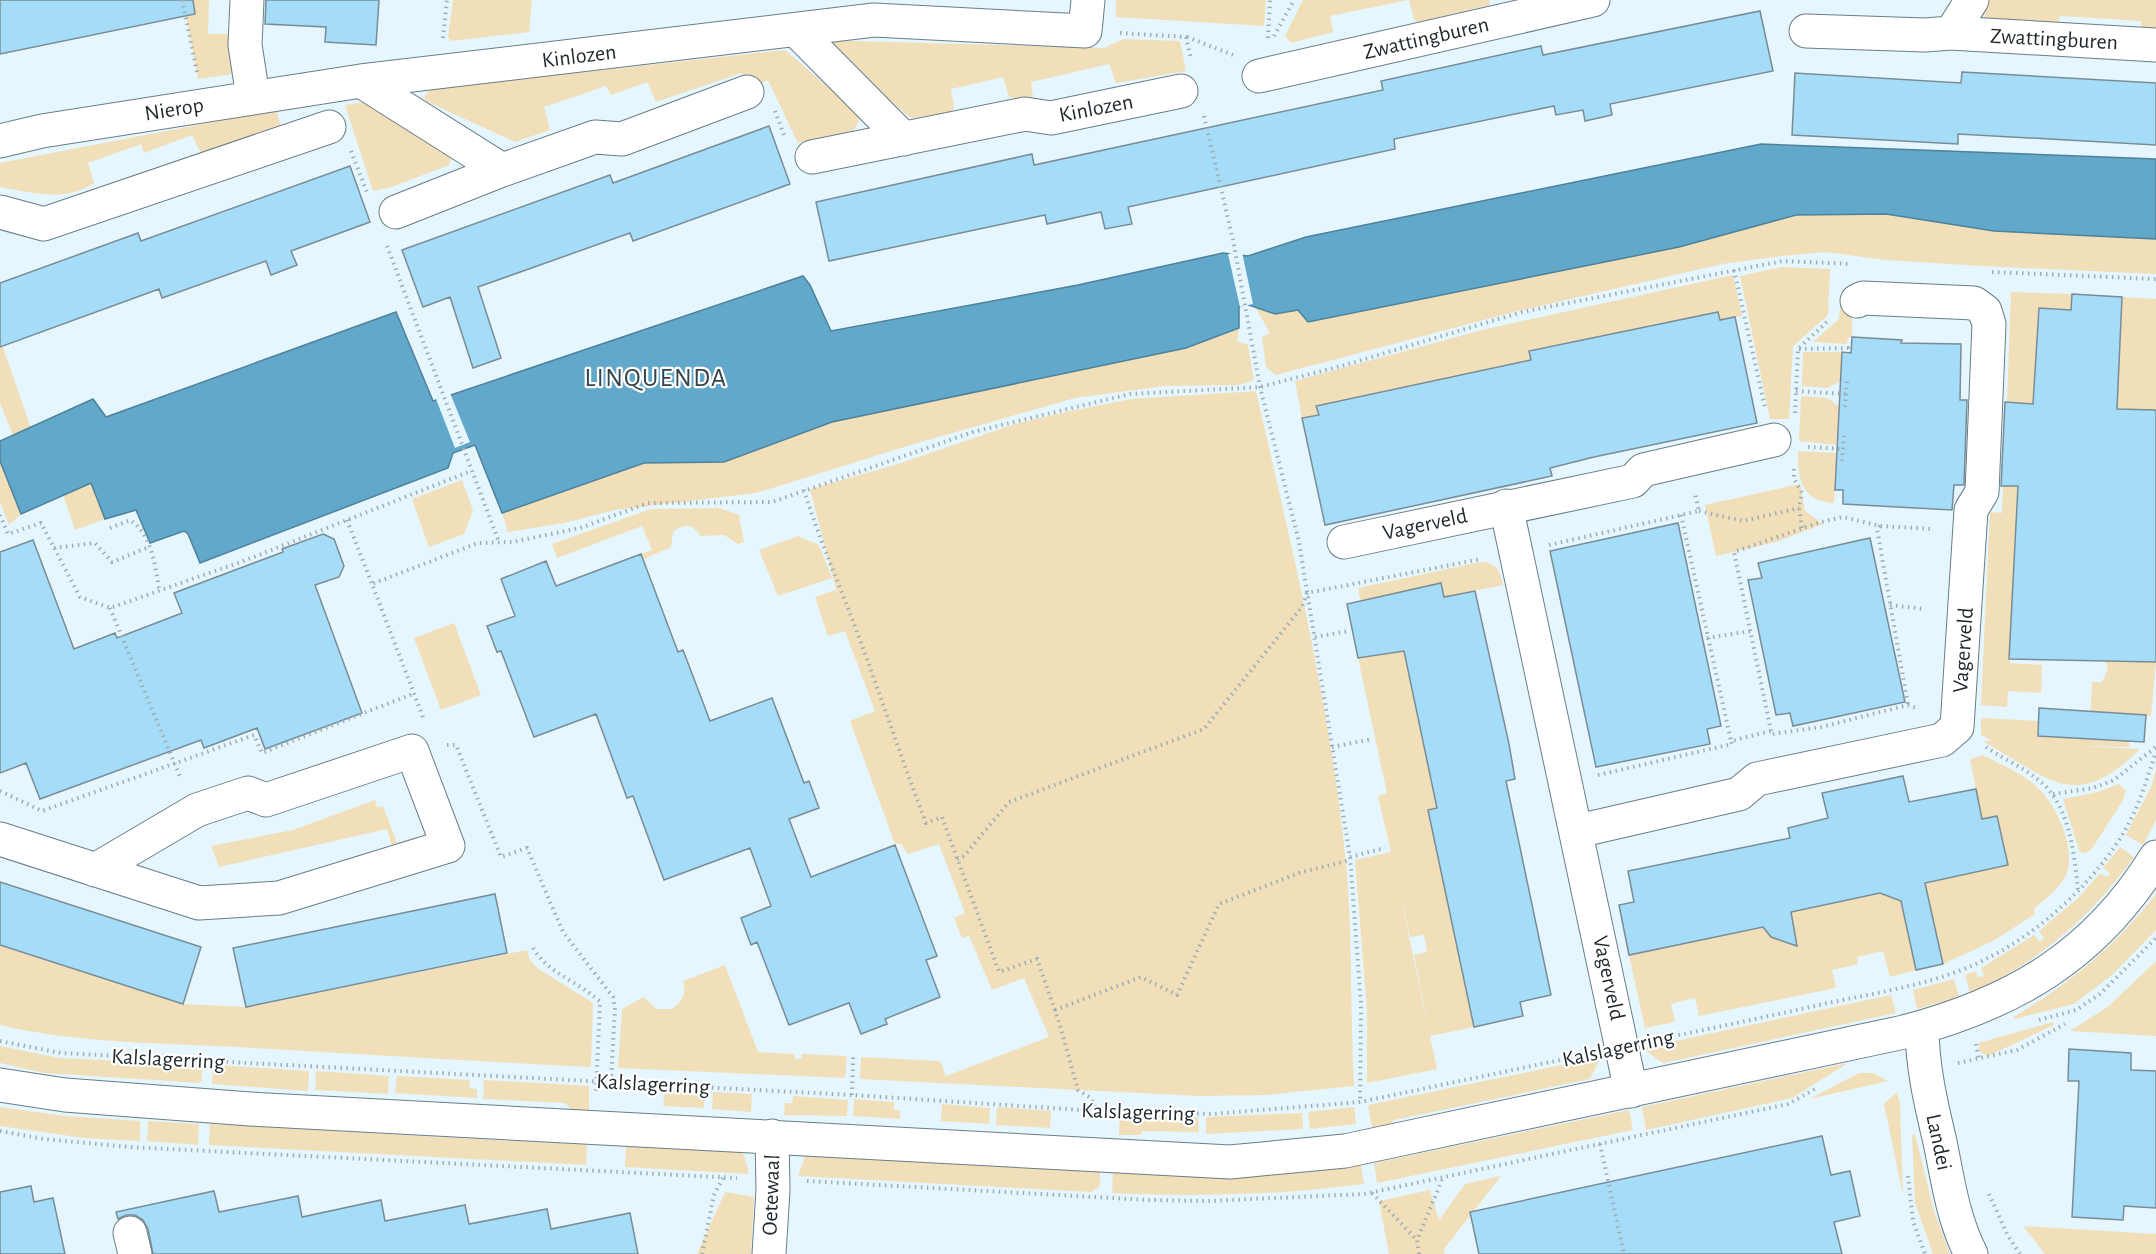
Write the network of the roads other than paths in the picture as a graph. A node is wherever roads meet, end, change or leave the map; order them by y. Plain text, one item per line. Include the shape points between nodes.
1 (247, 0) edge
2 (1088, 0) edge
3 (1593, 0) edge
4 (1972, 0) edge
5 (796, 30) junction
6 (1806, 31) dead end
7 (1951, 33) junction
8 (2156, 45) edge
9 (1263, 61) road end
10 (362, 81) junction
11 (1181, 91) dead end
12 (747, 92) road end
13 (253, 97) junction
14 (338, 133) road end
15 (904, 139) junction
16 (0, 141) edge
17 (812, 157) road end
18 (502, 170) junction
19 (0, 212) edge
20 (388, 219) road end
21 (1845, 309) road end
22 (1788, 443) road end
23 (1506, 506) junction
24 (1344, 542) dead end
25 (1578, 831) junction
26 (0, 839) edge
27 (2156, 857) edge
28 (95, 870) junction
29 (1922, 1027) junction
30 (0, 1086) edge
31 (1631, 1091) junction
32 (772, 1136) junction
33 (769, 1254) edge
34 (1971, 1254) edge

1 - 13 street via 244,45
2 - 5 street, Kinlozen via 1085,31 874,20
3 - 9 street, Zwattingburen
4 - 7 street, Zwattingburen
5 - 10 street, Kinlozen
5 - 15 street
6 - 7 street, Zwattingburen
7 - 8 street, Zwattingburen
10 - 13 street, Kinlozen
10 - 18 street
11 - 15 street, Kinlozen via 1051,117 1025,114
12 - 18 street via 622,139 595,137
13 - 16 street, Nierop
14 - 19 street via 44,224
15 - 17 street, Kinlozen
18 - 20 street
21 - 25 street, Vagerveld via 1863,298 1974,303 1985,311 1989,324 1982,492 1971,510 1957,727 1942,740 1757,779 1739,794
22 - 23 street, Vagerveld via 1643,470 1632,481
23 - 24 street, Vagerveld
23 - 25 street, Vagerveld
25 - 31 street, Vagerveld
26 - 28 street
27 - 29 street, Kalslagerring via 2125,902 2104,924 2039,977 1979,1009
28 - 28 street via 199,903 279,898 448,846 412,751 266,800 248,793 197,810
29 - 31 street, Kalslagerring
29 - 34 street, Landei via 1928,1089 1951,1199
30 - 32 street, Kalslagerring via 65,1095 250,1109
31 - 32 street, Kalslagerring via 1345,1151 1230,1162
32 - 33 street, Oetewaal

